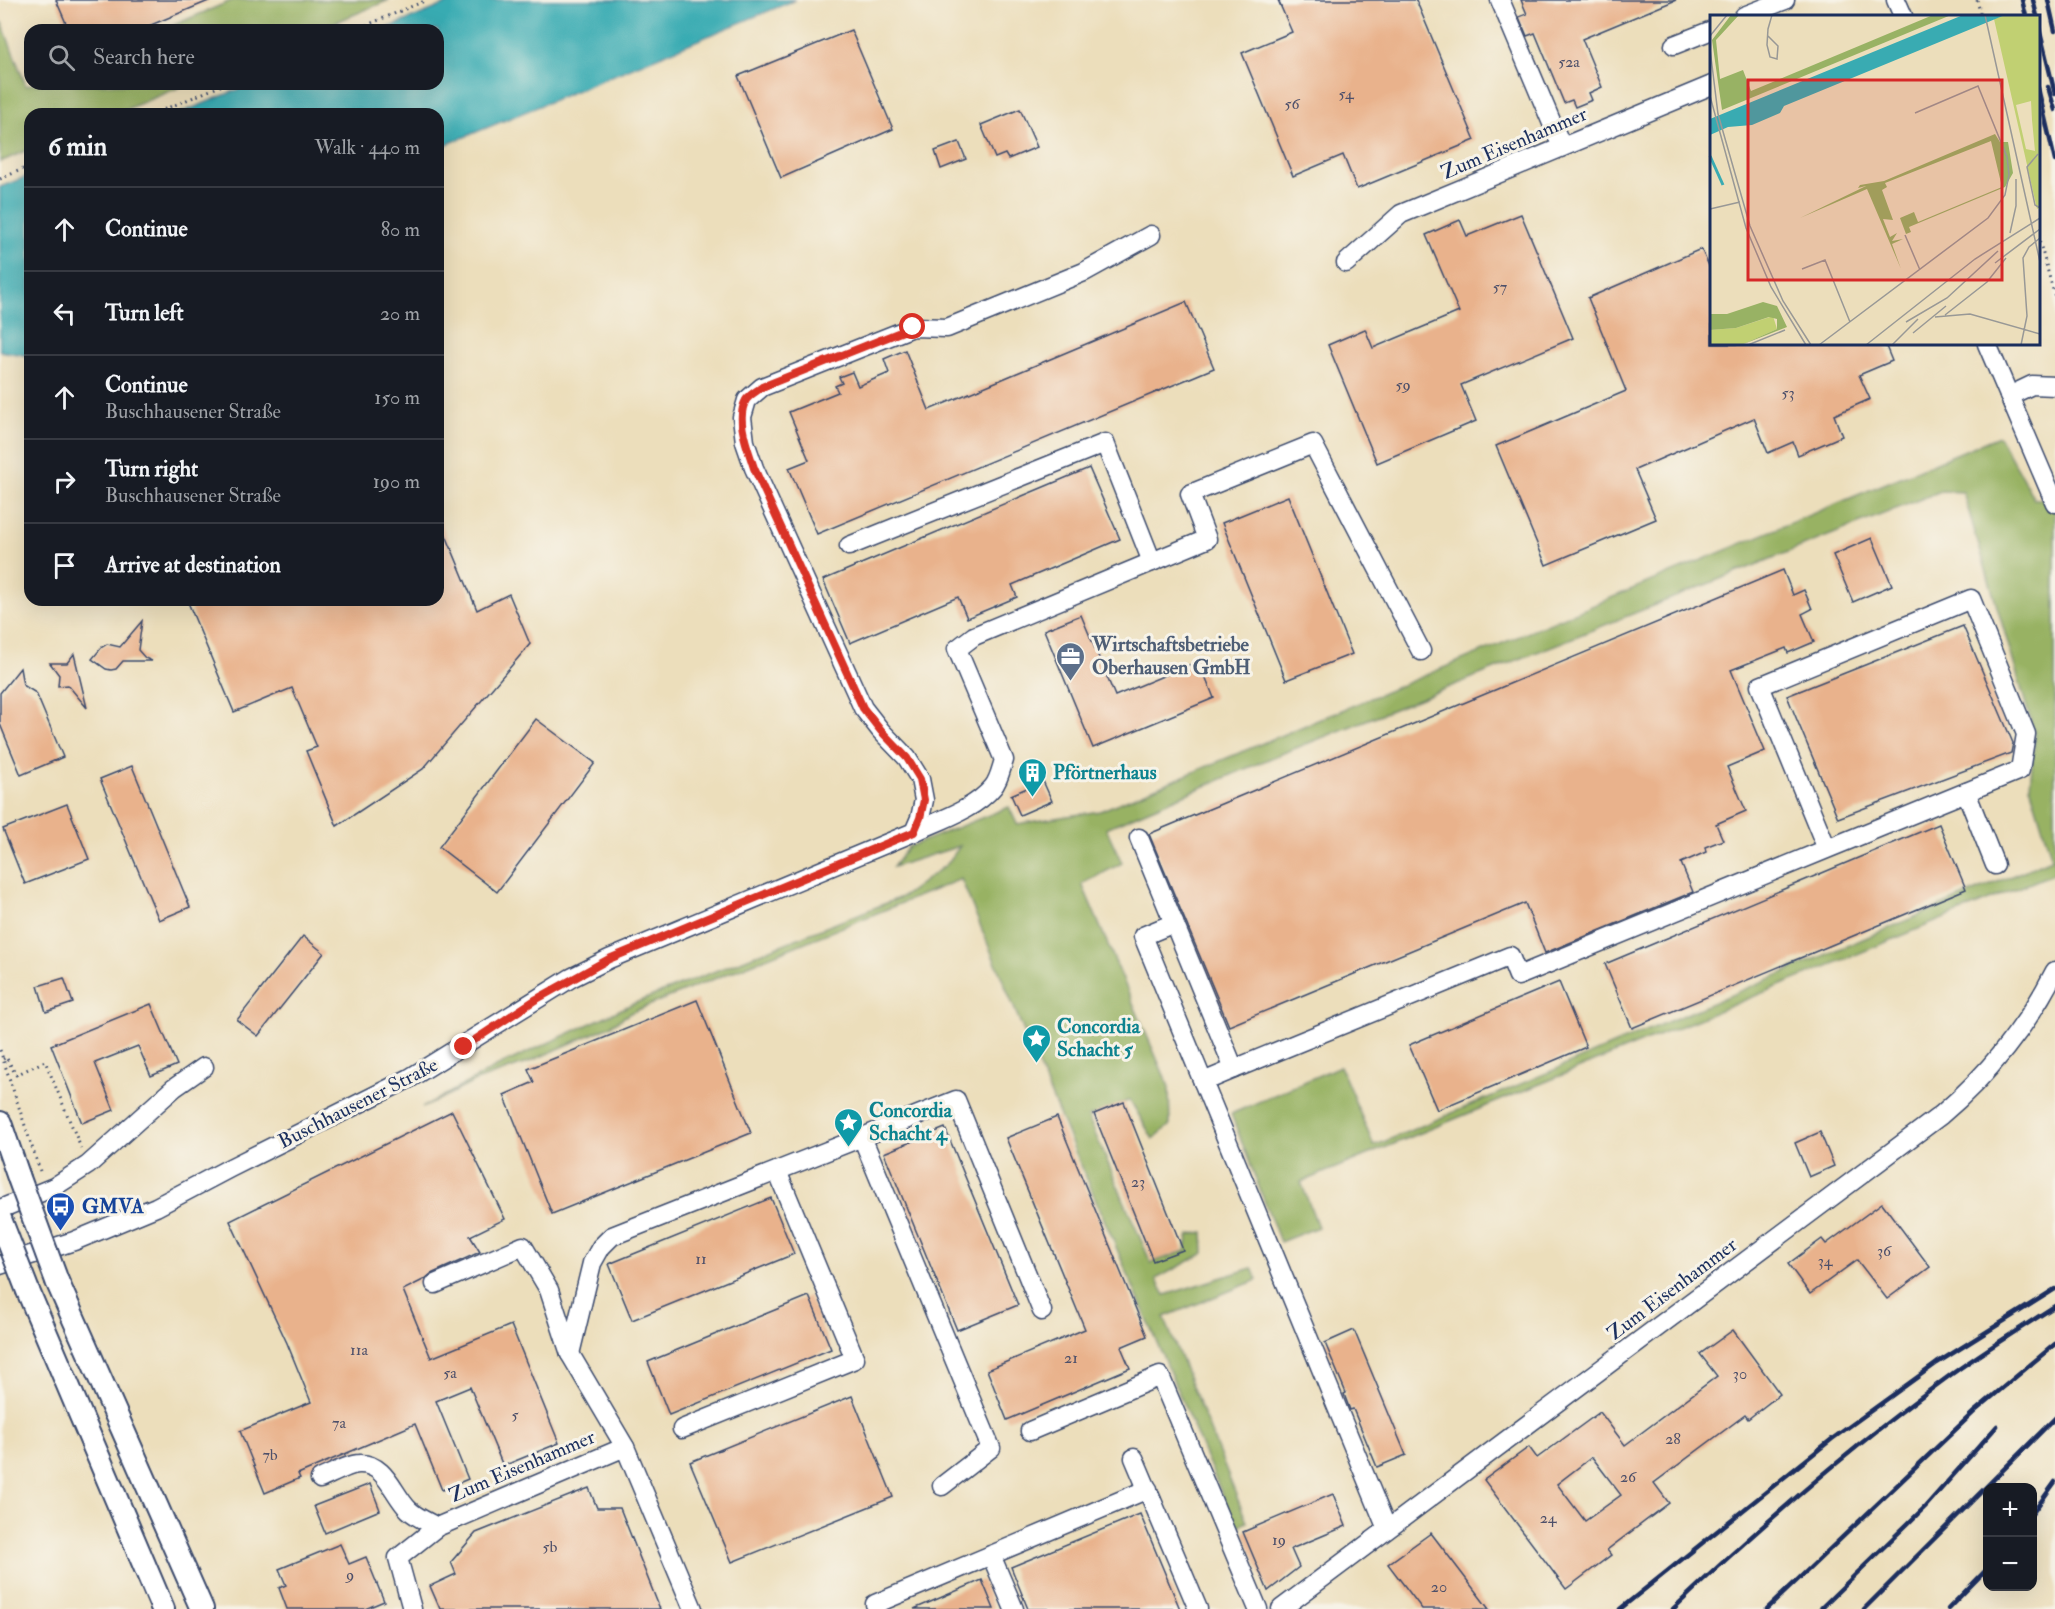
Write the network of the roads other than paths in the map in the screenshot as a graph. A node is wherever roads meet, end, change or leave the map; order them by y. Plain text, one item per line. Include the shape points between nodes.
1 (1500, 0) edge
2 (1785, 0) edge
3 (1896, 0) edge
4 (1747, 15) edge
5 (1903, 15) edge
6 (1710, 31) edge
7 (1674, 45) dead end
8 (1710, 86) edge
9 (1562, 147) junction
10 (1151, 235) dead end
11 (1346, 262) dead end
12 (1988, 345) edge
13 (2055, 386) edge
14 (2008, 396) junction
15 (2047, 459) edge
16 (2055, 503) edge
17 (849, 546) dead end
18 (1152, 562) junction
19 (1421, 651) dead end
20 (1966, 792) junction
21 (914, 832) junction
22 (1139, 838) dead end
23 (1827, 849) junction
24 (1995, 865) dead end
25 (1174, 923) junction
26 (2055, 971) edge
27 (204, 1067) dead end
28 (1234, 1068) junction
29 (1203, 1082) junction
30 (0, 1124) edge
31 (862, 1137) junction
32 (777, 1171) junction
33 (0, 1209) edge
34 (0, 1219) edge
35 (0, 1265) edge
36 (435, 1284) dead end
37 (1042, 1311) dead end
38 (570, 1354) junction
39 (682, 1429) dead end
40 (1030, 1431) dead end
41 (625, 1447) junction
42 (1134, 1458) dead end
43 (320, 1479) dead end
44 (942, 1486) dead end
45 (1148, 1489) junction
46 (437, 1527) junction
47 (1387, 1529) junction
48 (991, 1555) junction
49 (872, 1607) edge
50 (163, 1609) edge
51 (202, 1609) edge
52 (412, 1609) edge
53 (693, 1609) edge
54 (1014, 1609) edge
55 (1198, 1609) edge
56 (1258, 1609) edge
57 (1281, 1609) edge

1 - 9 street
2 - 4 street
3 - 5 street
6 - 7 street
8 - 9 street, Zum Eisenhammer
9 - 11 street, Zum Eisenhammer via 1401,214
10 - 21 street via 1084,272 947,328 913,327 762,387 747,400 742,417 754,468 863,708 907,758 920,779 924,800
12 - 14 street via 2002,364
13 - 14 street via 2032,385
14 - 15 street
15 - 16 street
17 - 18 street via 1105,443
18 - 19 street via 1207,539 1190,494 1313,444
18 - 21 street, Buschhausener Straße via 974,636 957,649 1004,760 994,786 982,797
20 - 23 street
20 - 23 street via 2020,770 2026,734 1971,599 1760,686
20 - 24 street
21 - 35 street, Buschhausener Straße via 609,959 571,978 410,1078 156,1207 74,1241
22 - 25 street
23 - 28 street via 1518,976 1510,956
25 - 28 street
25 - 29 street via 1143,936
26 - 47 street, Zum Eisenhammer via 2034,1008 1994,1062 1941,1115
27 - 33 street via 174,1088 88,1165 54,1187
28 - 29 street
29 - 47 street
30 - 51 main road, bridge via 29,1175 57,1281
31 - 32 street
31 - 37 street via 956,1100
31 - 44 street via 991,1448
32 - 38 street via 612,1236 592,1263
32 - 39 street via 855,1359
34 - 50 main road, bridge
36 - 38 street, Zum Eisenhammer via 523,1246 549,1290
38 - 41 street, Zum Eisenhammer
40 - 56 street via 1160,1376
41 - 46 street, Zum Eisenhammer
41 - 53 street, Zum Eisenhammer
42 - 45 street
43 - 46 street via 359,1464 374,1467 383,1473 411,1512
45 - 48 street
45 - 55 street
46 - 52 street, Zum Eisenhammer via 398,1558
47 - 57 street, Zum Eisenhammer
48 - 49 street
48 - 54 street

